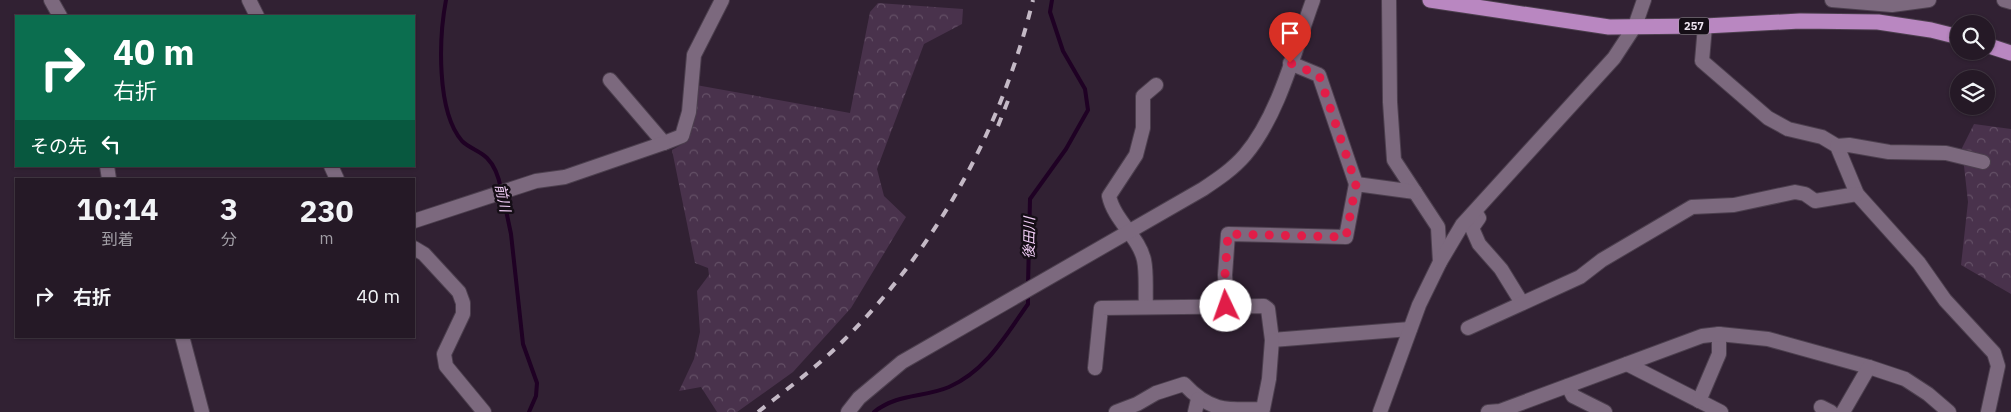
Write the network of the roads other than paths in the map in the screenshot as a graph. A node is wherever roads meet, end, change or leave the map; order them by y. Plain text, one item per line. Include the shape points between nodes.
1 (51, 0) edge
2 (249, 0) edge
3 (722, 0) edge
4 (1313, 0) edge
5 (1389, 0) edge
6 (1430, 0) edge
7 (1644, 0) edge
8 (1832, 0) edge
9 (1928, 0) edge
10 (2004, 0) edge
11 (1892, 2) edge
12 (2011, 2) edge
13 (59, 15) edge
14 (256, 15) edge
15 (1635, 26) junction
16 (1705, 26) junction
17 (1950, 35) edge
18 (1995, 48) edge
19 (2011, 53) edge
20 (1290, 63) junction
21 (610, 80) dead end
22 (1156, 85) dead end
23 (664, 143) junction
24 (1837, 146) junction
25 (1983, 162) dead end
26 (1356, 184) junction
27 (1415, 192) junction
28 (1857, 194) junction
29 (1475, 211) junction
30 (415, 221) edge
31 (1128, 231) junction
32 (415, 249) edge
33 (1440, 262) junction
34 (1522, 303) junction
35 (1226, 306) junction
36 (1146, 307) junction
37 (1468, 328) dead end
38 (1410, 329) junction
39 (1719, 334) junction
40 (183, 338) edge
41 (1272, 340) junction
42 (1627, 364) junction
43 (1869, 367) junction
44 (1094, 368) dead end
45 (1568, 386) junction
46 (1699, 401) junction
47 (1197, 406) edge
48 (202, 412) edge
49 (484, 412) edge
50 (848, 412) edge
51 (1116, 412) edge
52 (1380, 412) edge
53 (1488, 412) edge
54 (1605, 412) edge
55 (1721, 412) edge
56 (1844, 412) edge
57 (1949, 412) edge
58 (1988, 412) edge

1 - 13 street
2 - 14 street
3 - 23 street via 694,55 689,112 682,136
4 - 20 street
5 - 27 street via 1394,160
6 - 15 highway, 257 via 1609,27
7 - 15 street
8 - 11 street
9 - 11 street
10 - 12 street
15 - 16 highway, 257
15 - 29 street via 1614,58
16 - 17 highway, 257 via 1800,21 1878,22
16 - 24 street via 1702,61 1768,118 1788,129 1822,137
18 - 19 highway
20 - 26 street via 1319,75
20 - 31 street via 1273,109 1245,155 1203,189
21 - 23 street
22 - 31 street via 1143,96 1142,128 1136,155 1108,196 1111,208
23 - 30 street via 566,177 515,187
24 - 25 street via 1849,144 1889,152 1946,153
24 - 28 street
26 - 27 street
26 - 35 street via 1346,237 1228,234
27 - 33 street via 1438,227
28 - 34 street via 1815,201 1795,192 1734,205 1692,207 1602,260 1580,277
28 - 58 street via 1919,263 1945,300 1994,353 1998,366
29 - 33 street via 1462,225
29 - 34 street via 1479,218 1472,228 1474,236 1501,269
31 - 36 street via 1144,259
31 - 50 street via 902,362
32 - 49 street via 459,292 463,314 444,354 446,366
33 - 38 street
34 - 37 street
35 - 36 street
35 - 41 street via 1264,306 1268,309
36 - 44 street via 1101,308
38 - 41 street
38 - 52 street
39 - 42 street via 1702,336
39 - 43 street via 1768,339
39 - 46 street via 1719,354
40 - 48 street
41 - 47 street via 1263,409
42 - 45 street
42 - 46 street
43 - 56 street
43 - 57 street via 1905,379
45 - 53 street via 1500,411
45 - 54 street via 1573,396
46 - 55 street
47 - 51 street via 1184,384 1156,392

